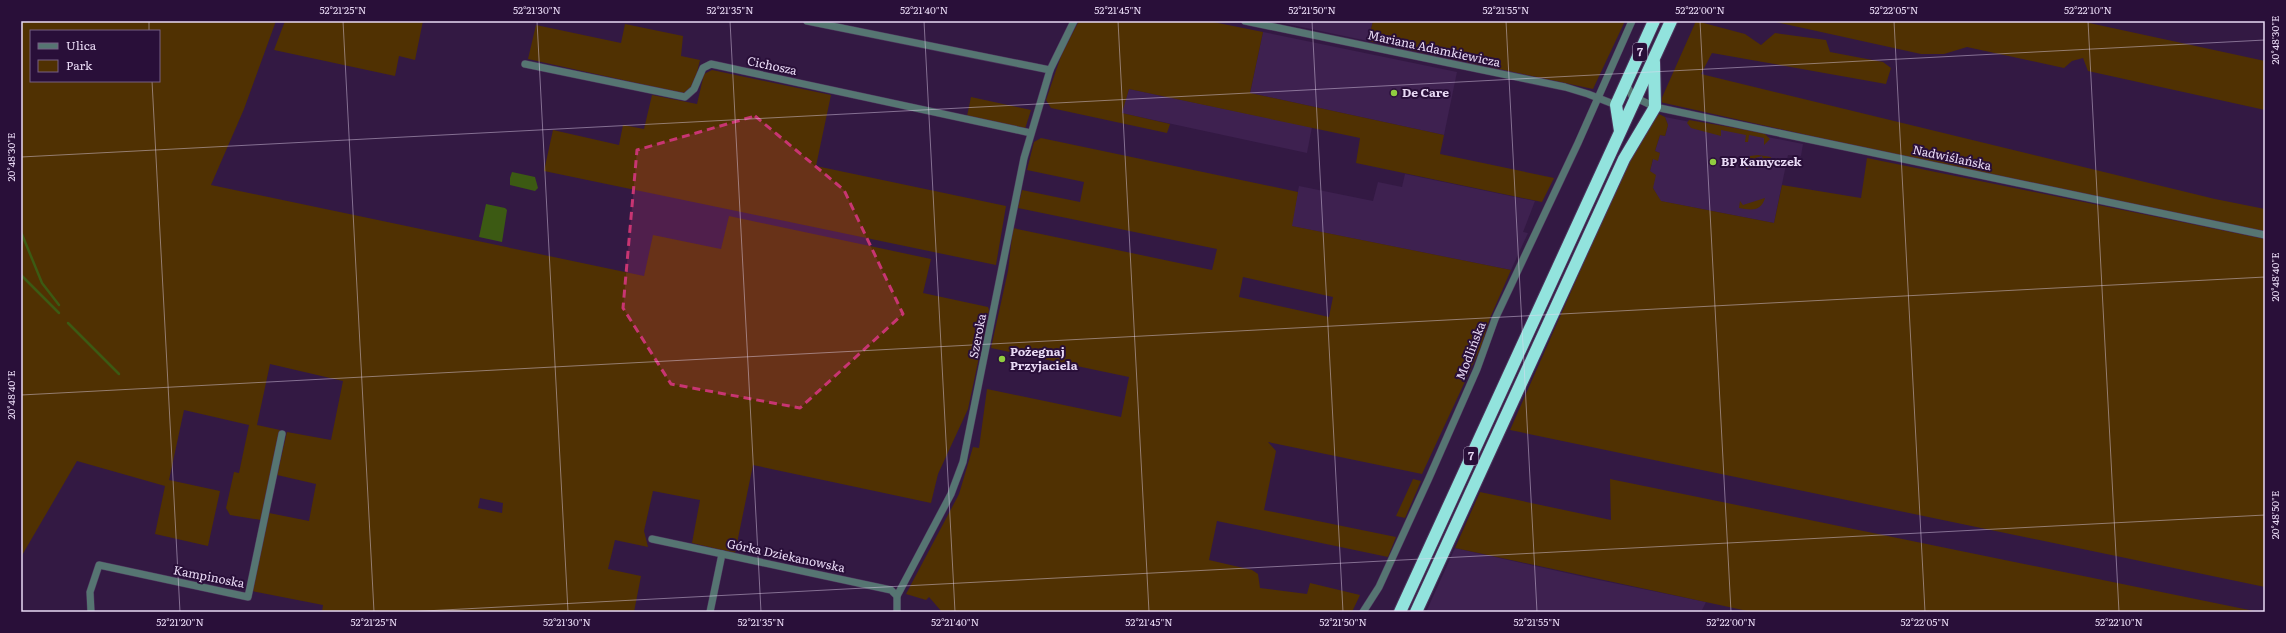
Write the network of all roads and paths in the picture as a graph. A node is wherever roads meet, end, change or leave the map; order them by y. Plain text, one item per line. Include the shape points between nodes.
1 (807, 21) edge
2 (1074, 21) edge
3 (1245, 21) edge
4 (1632, 21) edge
5 (1654, 21) edge
6 (1671, 21) edge
7 (1654, 59) junction
8 (525, 64) dead end
9 (1050, 70) junction
10 (1626, 83) junction
11 (1597, 97) junction
12 (1636, 98) junction
13 (1616, 105) junction
14 (1655, 107) junction
15 (1620, 131) junction
16 (1031, 133) junction
17 (2265, 235) edge
18 (282, 434) dead end
19 (652, 539) dead end
20 (722, 554) junction
21 (897, 596) junction
22 (91, 612) edge
23 (710, 612) edge
24 (897, 612) edge
25 (1363, 612) edge
26 (1400, 612) edge
27 (1416, 612) edge

1 - 9 street
2 - 9 street, Szeroka
3 - 11 street, Mariana Adamkiewicza via 1564,87
4 - 11 street, Modlińska
5 - 10 highway, 7
6 - 7 highway, 7
7 - 12 highway, 7
7 - 14 highway
8 - 16 street, Cichosza via 685,97 694,89 703,68 711,64
9 - 16 street, Szeroka
10 - 12 street via 1629,92
10 - 13 highway, 7
11 - 13 street, Mariana Adamkiewicza
11 - 25 street, Modlińska via 1495,319 1477,369 1429,478 1379,586
12 - 14 street, Nadwiślańska
12 - 15 highway, 7
13 - 15 highway
14 - 17 street, Nadwiślańska
14 - 27 highway via 1621,165
15 - 26 highway, 7
16 - 21 street, Szeroka via 963,462 951,494
18 - 22 street, Kampinoska via 248,597 99,565 90,592
19 - 20 street, Górka Dziekanowska
20 - 21 street, Górka Dziekanowska via 891,590
20 - 23 street
21 - 24 street

